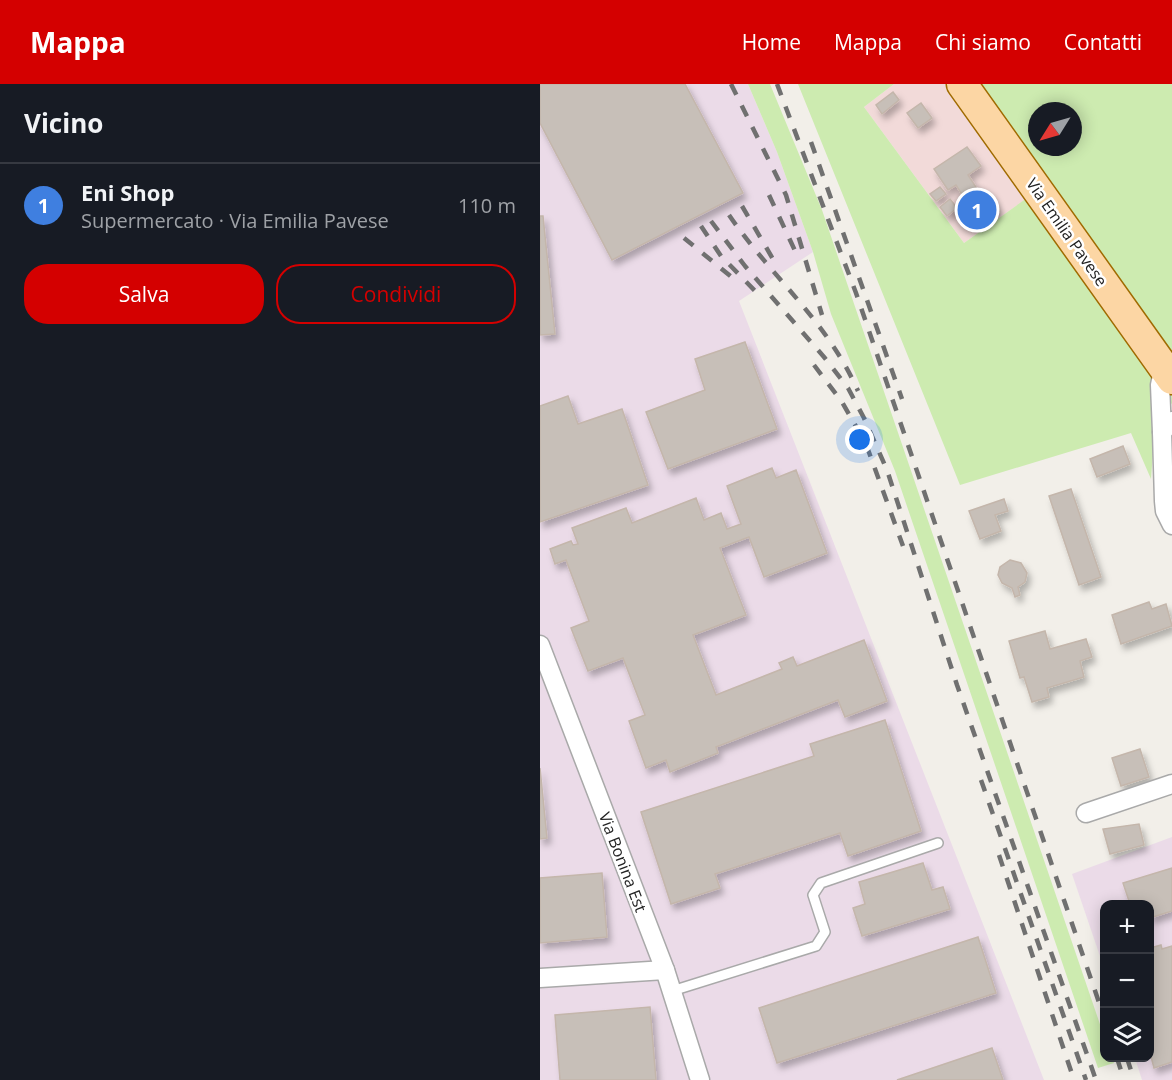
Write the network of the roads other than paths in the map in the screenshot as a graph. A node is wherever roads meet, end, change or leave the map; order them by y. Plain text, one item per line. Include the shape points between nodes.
1 (962, 84) edge
2 (1168, 373) edge
3 (1167, 427) edge
4 (1172, 525) edge
5 (540, 645) edge
6 (1172, 784) edge
7 (1086, 813) dead end
8 (938, 843) dead end
9 (665, 970) junction
10 (540, 978) edge
11 (672, 992) junction
12 (700, 1080) edge

1 - 2 main road, Via Emilia Pavese
2 - 3 street via 1160,385
3 - 4 street via 1164,501
5 - 9 street, Via Bonina Est
6 - 7 street
8 - 11 lane via 821,883 813,895 825,933 816,946
9 - 10 street
9 - 11 street, Via Bonina Est
11 - 12 street, Via Bonina Est

